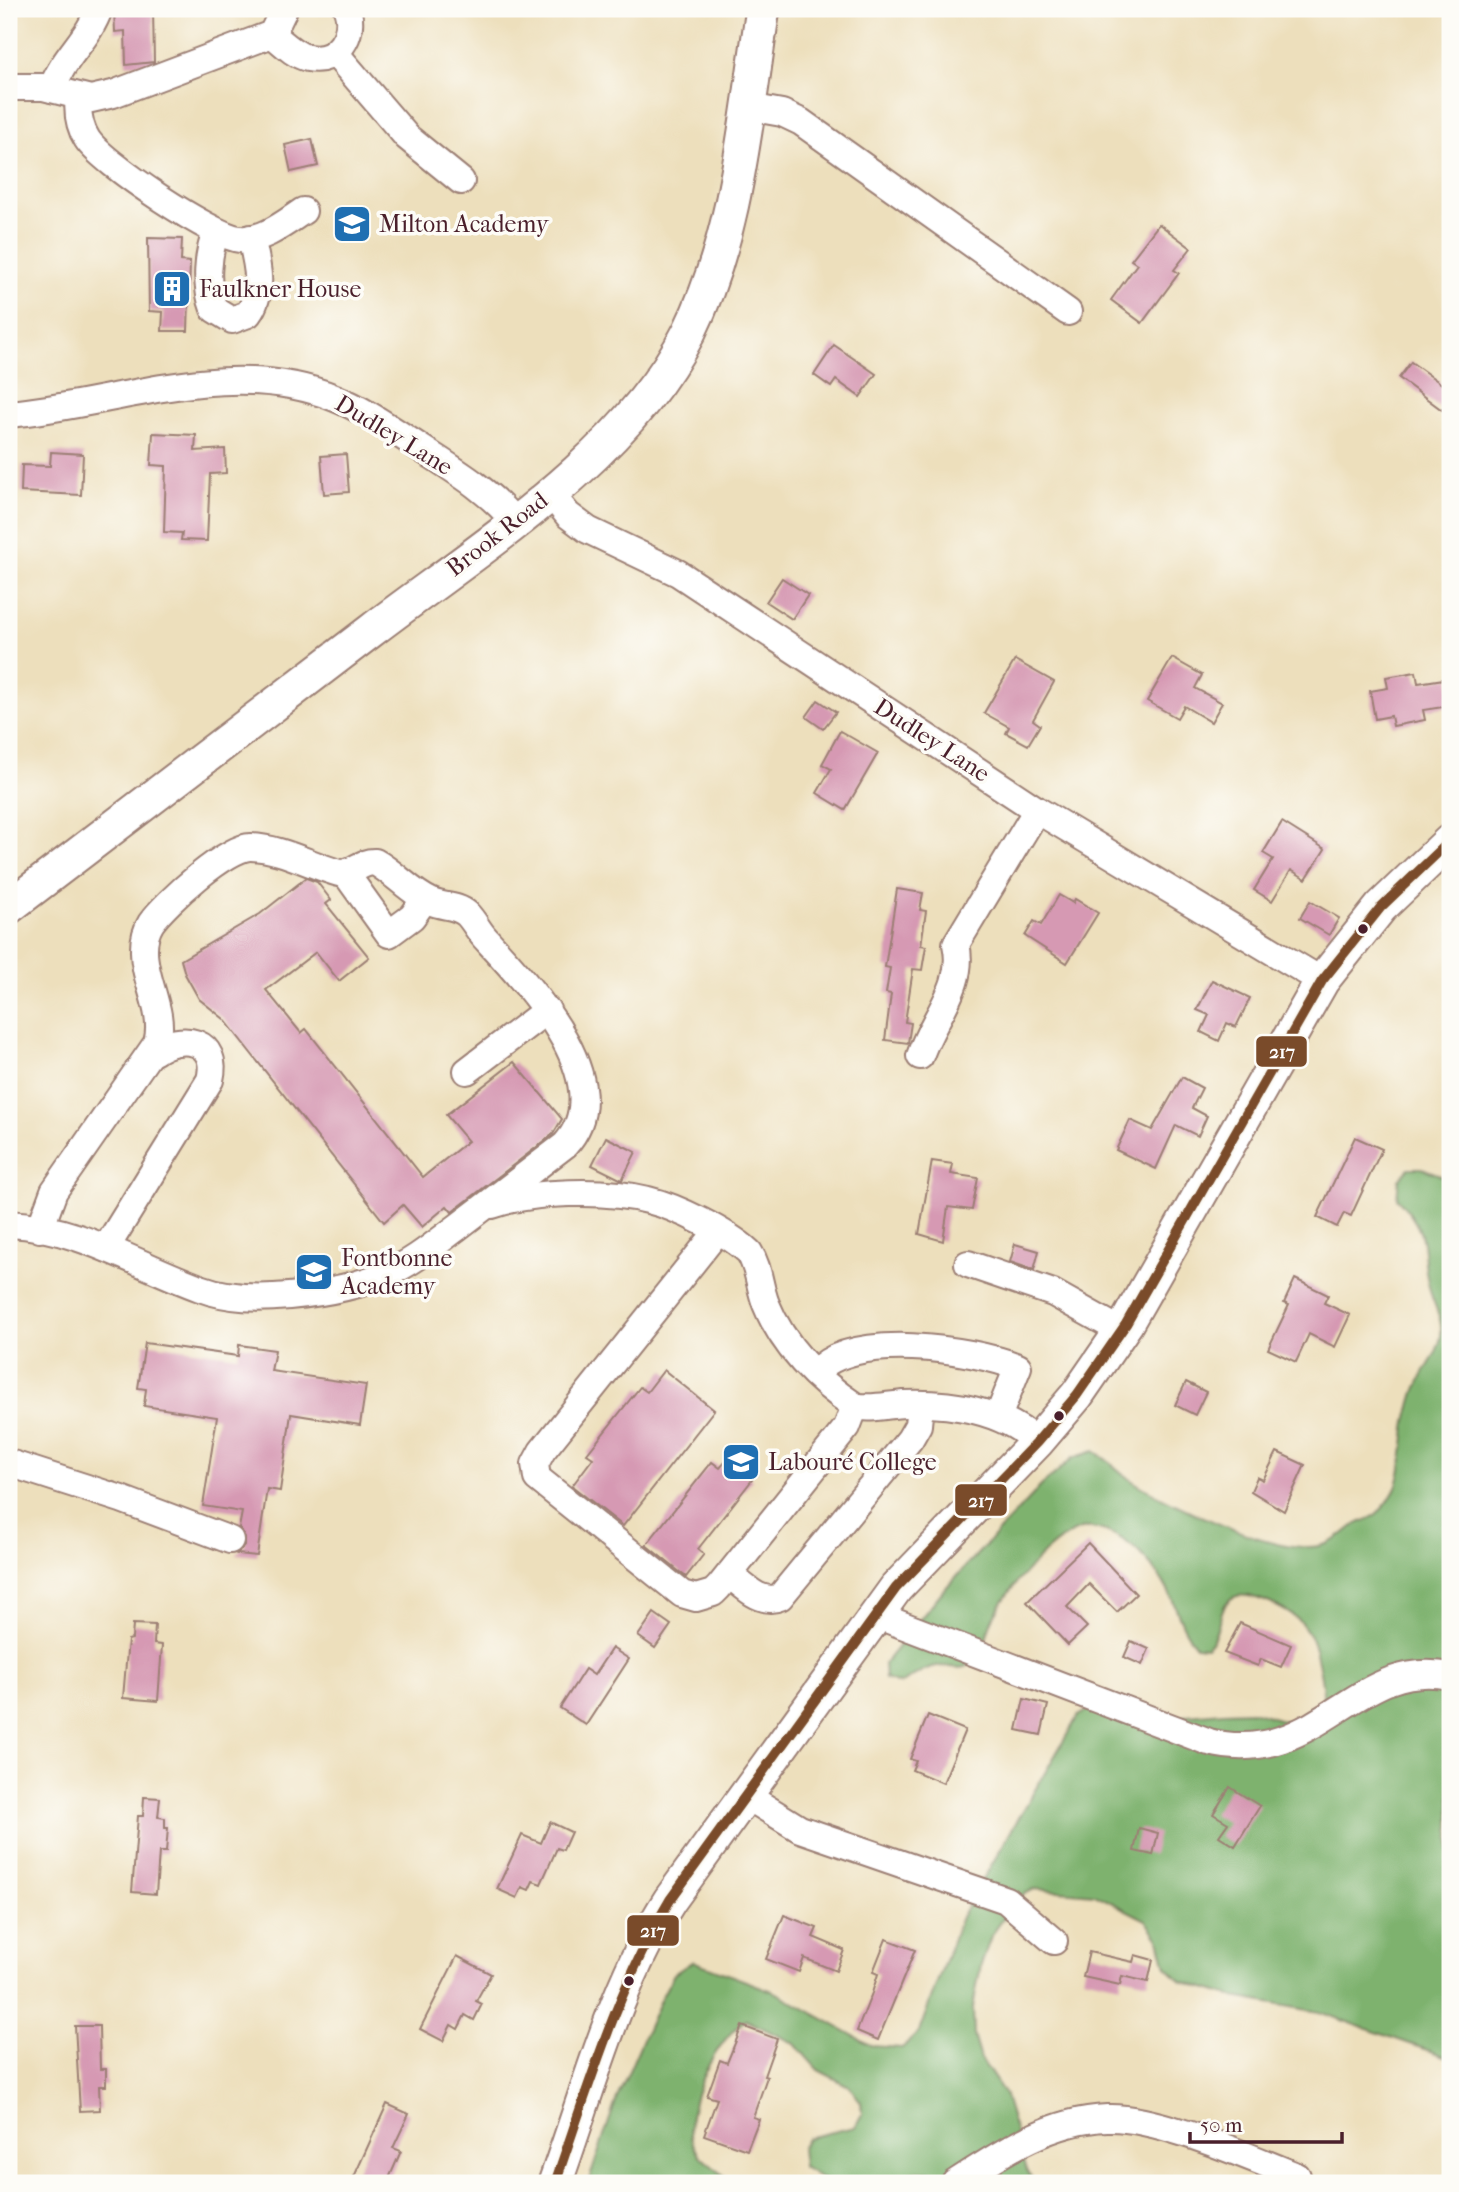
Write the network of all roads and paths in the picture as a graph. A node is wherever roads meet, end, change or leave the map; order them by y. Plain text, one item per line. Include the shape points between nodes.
1 (99, 9) edge
2 (284, 9) edge
3 (347, 9) edge
4 (763, 9) edge
5 (272, 34) junction
6 (335, 53) junction
7 (9, 87) edge
8 (52, 89) junction
9 (79, 97) junction
10 (748, 107) junction
11 (461, 181) dead end
12 (303, 211) dead end
13 (216, 232) junction
14 (251, 238) junction
15 (1068, 312) dead end
16 (9, 414) edge
17 (550, 493) junction
18 (514, 521) junction
19 (1037, 810) junction
20 (1450, 841) edge
21 (346, 874) junction
22 (425, 899) junction
23 (9, 906) edge
24 (1322, 981) junction
25 (547, 1010) junction
26 (154, 1052) junction
27 (920, 1056) dead end
28 (467, 1071) dead end
29 (565, 1145) junction
30 (583, 1195) junction
31 (482, 1209) junction
32 (9, 1224) edge
33 (40, 1228) junction
34 (717, 1232) junction
35 (106, 1248) junction
36 (968, 1264) dead end
37 (1121, 1331) junction
38 (815, 1373) junction
39 (920, 1404) junction
40 (855, 1406) junction
41 (998, 1417) junction
42 (1037, 1442) junction
43 (9, 1463) edge
44 (230, 1540) dead end
45 (730, 1575) junction
46 (876, 1615) junction
47 (1450, 1676) edge
48 (745, 1795) junction
49 (1054, 1941) dead end
50 (1297, 2176) dead end
51 (555, 2183) edge
52 (955, 2183) edge

1 - 8 street
2 - 5 street
3 - 6 street via 350,30
4 - 10 main road, Brook Road
5 - 6 street via 307,58
5 - 9 street via 123,91 91,99
6 - 11 street via 407,137
7 - 8 street
8 - 9 street
9 - 13 street via 82,129 104,158
10 - 15 street via 801,122
10 - 17 main road, Brook Road via 727,221 689,331 645,398
12 - 14 street
13 - 14 street
13 - 14 street via 209,261 209,291 214,309 232,320 248,314 257,293
16 - 18 street, Dudley Lane via 202,383 254,381 296,386 336,398 373,417 476,485
17 - 18 main road, Brook Road
17 - 19 street, Dudley Lane via 588,530 678,573
18 - 23 main road, Brook Road
19 - 24 street, Dudley Lane
19 - 27 street via 956,944 956,980
20 - 24 main road via 1381,907
21 - 22 street via 363,863 375,862
21 - 22 street via 389,934 412,917
21 - 26 street via 259,848 239,848 220,859 159,914 147,931 144,951 160,1026
22 - 25 street via 466,913
24 - 37 main road
25 - 28 street
25 - 29 street via 570,1054 582,1095 578,1128
26 - 33 street via 54,1191
26 - 35 street via 178,1041 197,1044 210,1054 212,1071 200,1101
29 - 30 street via 556,1158 555,1174 565,1187
29 - 31 street
30 - 31 street via 522,1198
30 - 34 street via 648,1200
31 - 35 street via 386,1275 295,1295 254,1298 219,1294
32 - 33 street
33 - 35 street
34 - 38 street via 749,1252 780,1332
34 - 45 street via 542,1451 534,1471 543,1485 682,1594 705,1596
36 - 37 street via 1053,1293
37 - 42 main road via 1077,1395
38 - 40 street
38 - 41 street via 832,1360 887,1349 939,1348 985,1355 1018,1367
39 - 40 street
39 - 41 street
39 - 45 street via 920,1419 910,1439 780,1597 760,1597
40 - 45 street via 847,1427
41 - 42 street
42 - 46 main road via 925,1556
43 - 44 street
46 - 47 street via 1209,1742 1233,1746 1260,1745 1301,1733 1390,1679 1412,1674
46 - 48 main road
48 - 49 street via 800,1829 1006,1900
48 - 51 main road via 647,1939
50 - 52 street via 1199,2139 1137,2121 1108,2118 1038,2135

